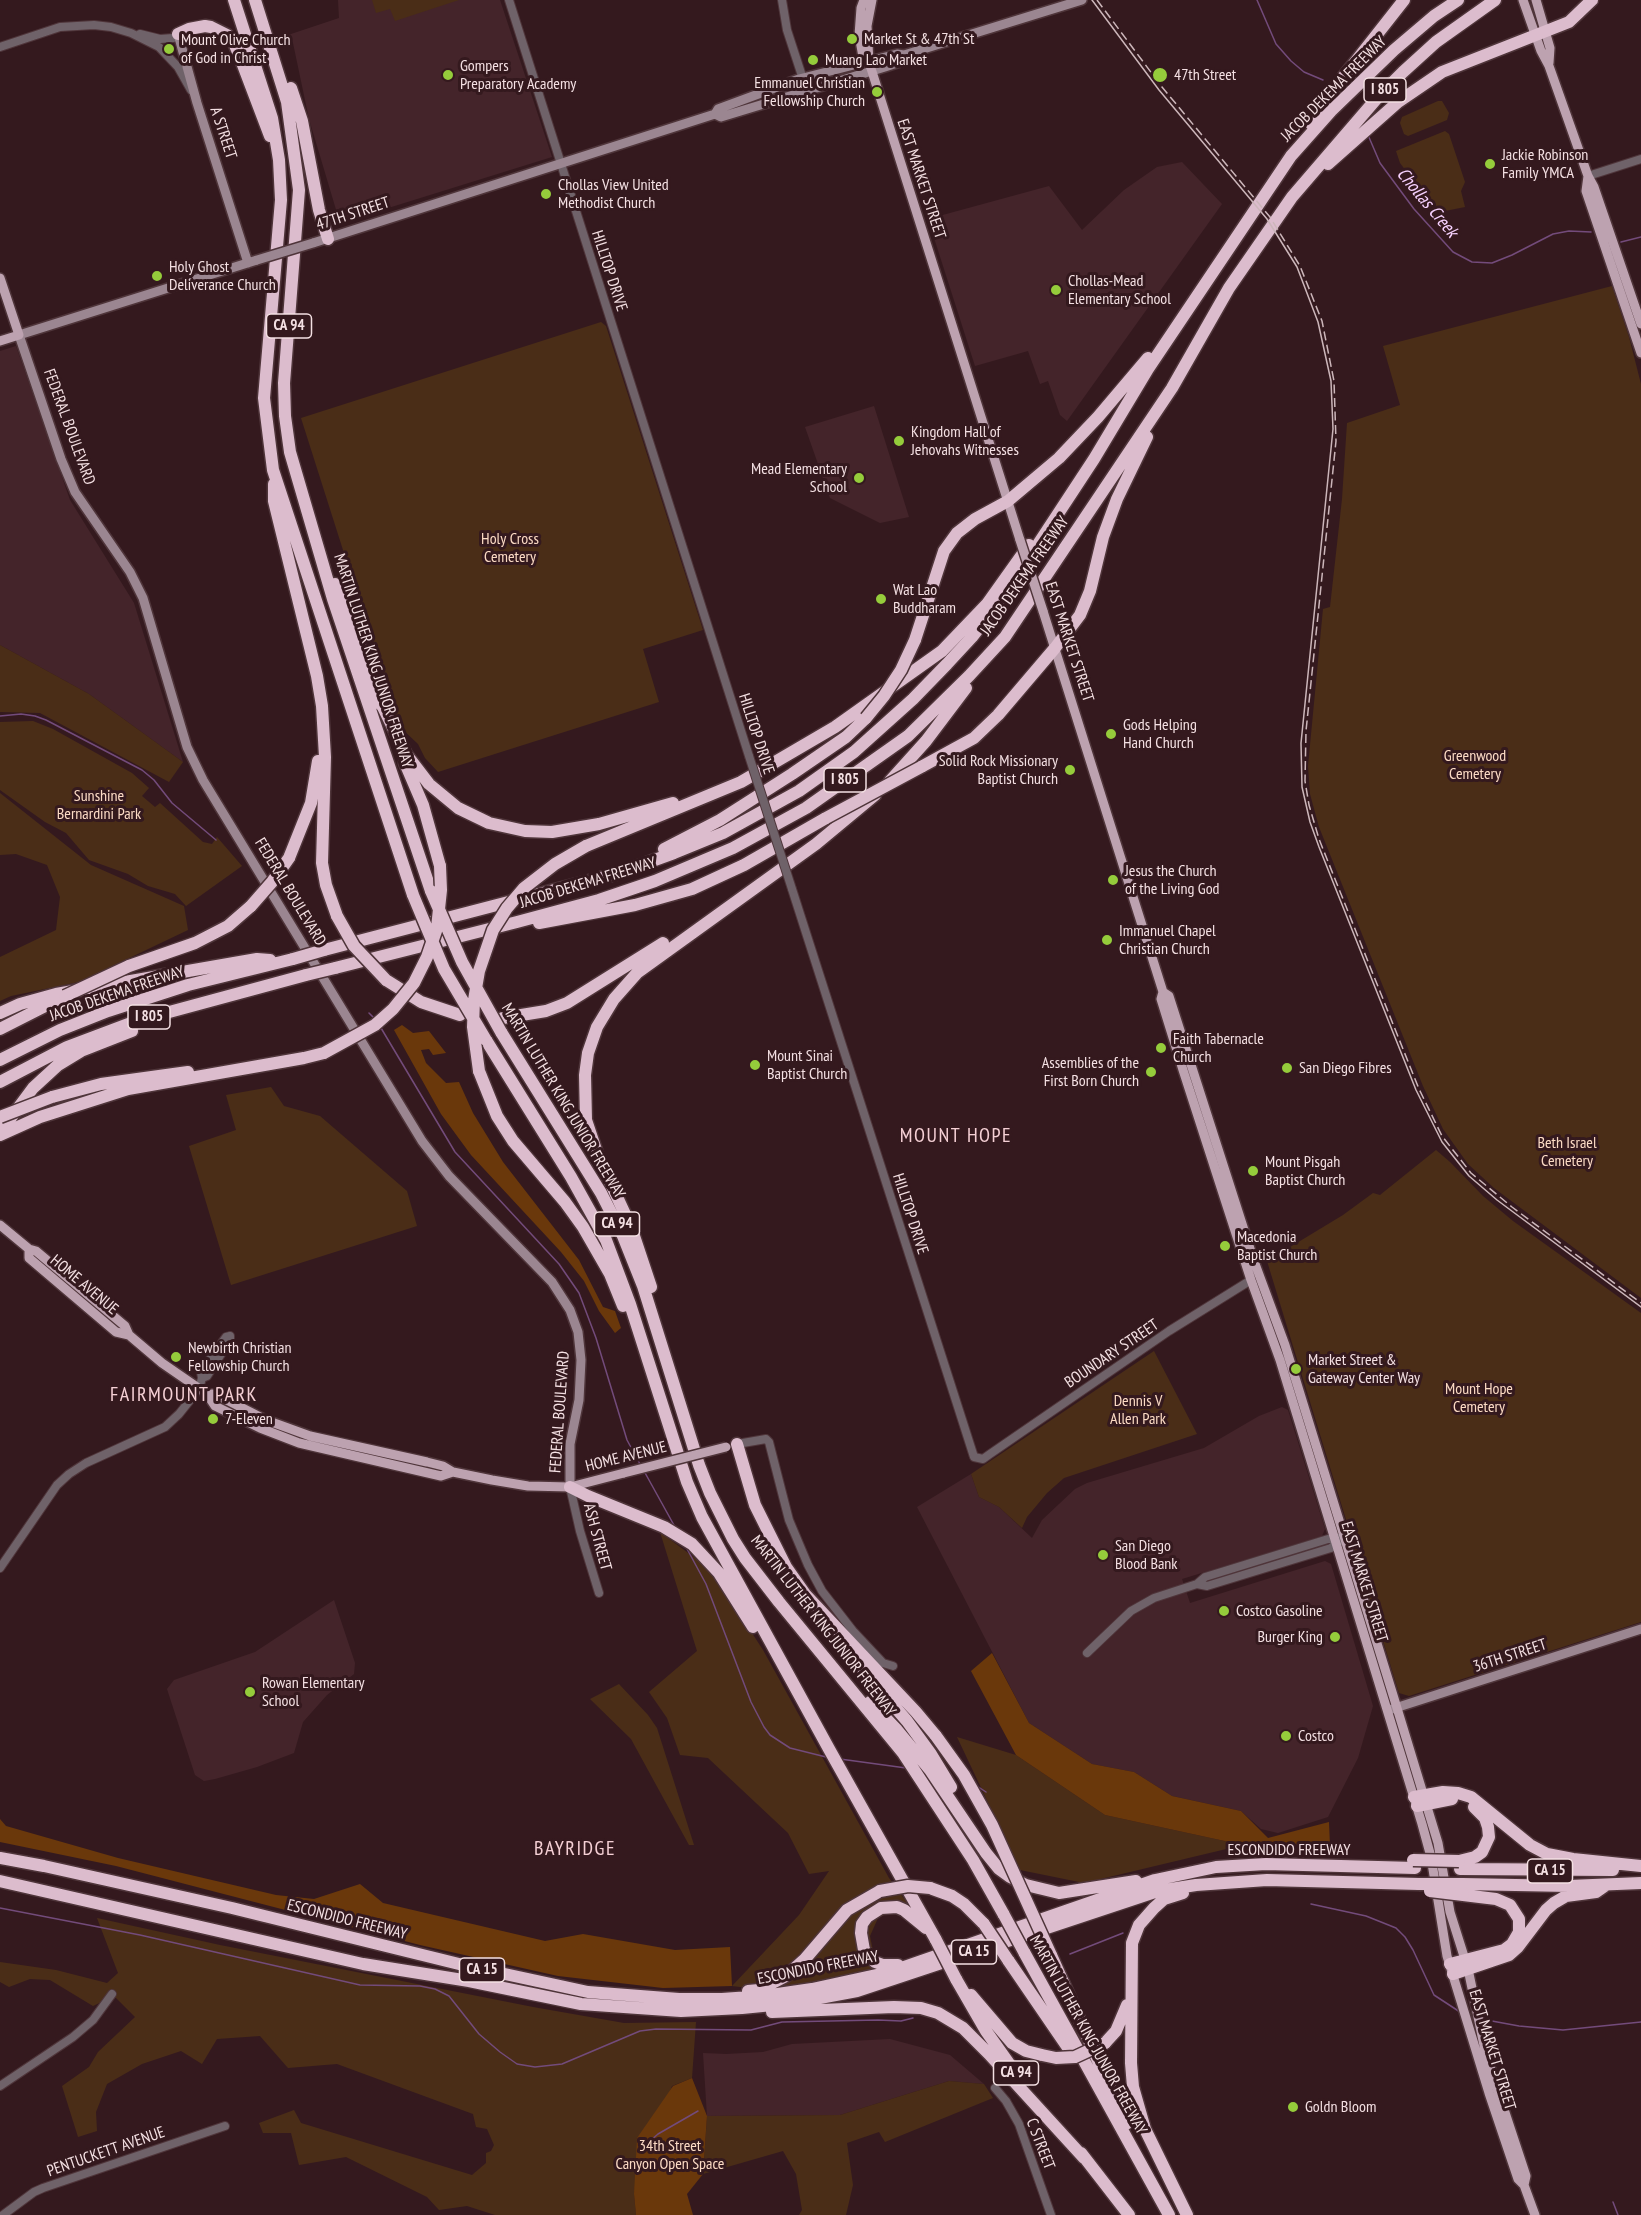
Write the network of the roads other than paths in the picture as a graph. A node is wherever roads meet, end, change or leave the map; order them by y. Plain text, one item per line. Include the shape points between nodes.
1 (234, 0) edge
2 (255, 0) edge
3 (509, 0) edge
4 (782, 0) edge
5 (864, 0) edge
6 (873, 0) edge
7 (1082, 0) edge
8 (1404, 0) edge
9 (1458, 0) edge
10 (1495, 0) edge
11 (1536, 0) edge
12 (1592, 0) edge
13 (1523, 1) edge
14 (1540, 34) junction
15 (135, 35) junction
16 (175, 36) junction
17 (0, 46) edge
18 (159, 47) junction
19 (271, 49) junction
20 (870, 66) junction
21 (802, 79) junction
22 (197, 103) junction
23 (715, 114) junction
24 (1291, 156) junction
25 (1641, 159) edge
26 (279, 160) junction
27 (561, 164) junction
28 (1588, 176) junction
29 (1292, 197) junction
30 (328, 238) junction
31 (253, 261) junction
32 (0, 278) edge
33 (1189, 309) junction
34 (1641, 324) edge
35 (19, 335) junction
36 (0, 341) edge
37 (1641, 352) edge
38 (1172, 388) junction
39 (1094, 459) junction
40 (273, 470) junction
41 (1008, 501) junction
42 (321, 553) junction
43 (1005, 637) junction
44 (1055, 648) junction
45 (317, 676) junction
46 (379, 699) junction
47 (721, 791) junction
48 (615, 874) junction
49 (766, 879) junction
50 (517, 922) junction
51 (288, 960) junction
52 (1163, 992) junction
53 (232, 995) junction
54 (0, 1013) edge
55 (460, 1015) dead end
56 (28, 1016) junction
57 (503, 1018) dead end
58 (0, 1029) edge
59 (0, 1034) edge
60 (0, 1060) edge
61 (287, 1061) junction
62 (0, 1082) edge
63 (0, 1117) edge
64 (0, 1126) edge
65 (0, 1135) edge
66 (0, 1225) edge
67 (1251, 1280) junction
68 (1285, 1345) junction
69 (646, 1359) junction
70 (202, 1378) junction
71 (203, 1392) junction
72 (689, 1436) junction
73 (732, 1446) junction
74 (990, 1454) joint
75 (570, 1487) junction
76 (1339, 1540) junction
77 (0, 1568) edge
78 (599, 1593) dead end
79 (805, 1594) junction
80 (1641, 1629) edge
81 (820, 1650) junction
82 (1088, 1653) dead end
83 (893, 1666) dead end
84 (1397, 1708) junction
85 (1387, 1711) junction
86 (811, 1716) junction
87 (945, 1784) junction
88 (1420, 1800) junction
89 (0, 1858) edge
90 (1459, 1865) junction
91 (1641, 1868) edge
92 (1155, 1880) junction
93 (0, 1881) edge
94 (1641, 1883) edge
95 (1221, 1884) junction
96 (1606, 1885) junction
97 (1462, 1889) junction
98 (935, 1938) junction
99 (926, 1959) junction
100 (1466, 1965) junction
101 (1451, 1969) junction
102 (957, 1980) junction
103 (1130, 1980) junction
104 (112, 1994) dead end
105 (680, 2005) junction
106 (0, 2086) edge
107 (995, 2088) dead end
108 (1106, 2103) junction
109 (225, 2126) dead end
110 (1084, 2158) junction
111 (1149, 2181) junction
112 (1524, 2185) junction
113 (3, 2215) edge
114 (1052, 2215) edge
115 (1129, 2215) edge
116 (1169, 2215) edge
117 (1187, 2215) edge
118 (1535, 2215) edge

1 - 26 highway, MARTIN LUTHER KING JUNIOR FREEWAY / CA 94 via 272,118
2 - 19 highway, MARTIN LUTHER KING JUNIOR FREEWAY / CA 94
3 - 27 street, HILLTOP DRIVE
4 - 21 street
5 - 20 main road, EAST MARKET STREET via 859,35 863,57
6 - 20 main road, EAST MARKET STREET via 867,26
7 - 20 main road, 47TH STREET via 904,55 900,62
8 - 24 highway via 1334,89
9 - 24 highway, JACOB DEKEMA FREEWAY / I 805 via 1394,50
10 - 29 highway, JACOB DEKEMA FREEWAY / I 805 via 1436,42 1403,72
11 - 14 main road
12 - 14 highway via 1569,22
13 - 14 main road
14 - 28 main road
14 - 29 highway via 1479,56 1425,83 1398,102
15 - 16 street via 160,39
15 - 17 street via 111,27 60,27
15 - 18 street
16 - 18 street
16 - 22 main road, A STREET
16 - 26 highway via 189,29 211,27 227,35 234,44
18 - 22 street via 177,67
19 - 30 highway via 302,121
19 - 42 highway, MARTIN LUTHER KING JUNIOR FREEWAY / CA 94 via 287,102 299,190 284,383 285,416 296,474
20 - 21 main road, 47TH STREET
20 - 23 main road, 47TH STREET via 721,117
20 - 41 main road, EAST MARKET STREET
21 - 23 main road, 47TH STREET via 718,109
22 - 31 main road, A STREET
23 - 27 main road, 47TH STREET
24 - 33 highway, JACOB DEKEMA FREEWAY / I 805
25 - 28 street
26 - 40 highway, MARTIN LUTHER KING JUNIOR FREEWAY / CA 94 via 281,200 264,398
27 - 30 main road, 47TH STREET
27 - 74 street, HILLTOP DRIVE, bridge via 972,1454 977,1459
28 - 34 main road
28 - 37 main road via 1586,191
29 - 38 highway, JACOB DEKEMA FREEWAY / I 805 via 1229,288
30 - 31 main road, 47TH STREET, bridge
31 - 35 main road, 47TH STREET
32 - 35 main road, FEDERAL BOULEVARD
33 - 39 highway, JACOB DEKEMA FREEWAY / I 805
33 - 41 highway via 1092,424
35 - 36 main road, 47TH STREET
35 - 75 main road, FEDERAL BOULEVARD via 75,492 130,572 143,598 187,747 203,780 421,1140 449,1176 552,1282 570,1310 578,1332 581,1360 579,1400 570,1444
38 - 43 highway, JACOB DEKEMA FREEWAY / I 805
38 - 44 highway via 1116,499 1080,615
39 - 47 highway via 987,604 942,651 835,727 749,779
39 - 48 highway, JACOB DEKEMA FREEWAY / I 805 via 1006,593 972,637 913,699 854,752 799,791 723,833
40 - 45 highway via 274,501
40 - 69 highway, MARTIN LUTHER KING JUNIOR FREEWAY / CA 94, bridge via 413,895 444,969 596,1219 623,1283
41 - 44 main road, EAST MARKET STREET, bridge
41 - 48 highway, bridge via 957,533 944,551 901,670 866,718 846,737 720,820
42 - 46 highway via 349,614
42 - 72 highway, MARTIN LUTHER KING JUNIOR FREEWAY / CA 94, bridge via 431,891 458,953 501,1032 618,1225 643,1286
43 - 49 highway via 897,776 832,832
43 - 50 highway, JACOB DEKEMA FREEWAY / I 805 via 908,736 806,808 733,848 656,881
44 - 50 highway, bridge via 974,738 734,870 678,894 635,906 540,923
44 - 52 main road, EAST MARKET STREET
45 - 55 highway, bridge via 324,728 322,863 337,916 363,958 386,980 421,1002
45 - 56 highway, bridge via 318,766 310,803 289,858 272,882 228,926 195,943 129,966
46 - 47 highway via 406,754 429,784 469,814 501,827 532,832 564,831
46 - 61 highway, bridge via 423,805 440,866 437,928 414,983 380,1021 324,1053
47 - 69 highway, bridge via 586,846 524,888 493,930 474,1000 479,1071 497,1116 565,1202 602,1258
48 - 51 highway, JACOB DEKEMA FREEWAY / I 805, bridge
49 - 57 highway via 575,999 546,1011
49 - 72 highway via 629,981 601,1020 586,1064 584,1102 592,1142 643,1261 670,1350
50 - 53 highway, JACOB DEKEMA FREEWAY / I 805, bridge
51 - 54 highway via 257,959 56,994
51 - 60 highway, JACOB DEKEMA FREEWAY / I 805 via 108,1011
52 - 67 main road, EAST MARKET STREET via 1161,999
52 - 68 main road, EAST MARKET STREET via 1169,996
53 - 62 highway, JACOB DEKEMA FREEWAY / I 805 via 136,1021 67,1047
53 - 64 highway via 81,1051 33,1088
56 - 58 highway
56 - 59 highway
61 - 63 highway, bridge via 101,1084
61 - 65 highway via 128,1089 40,1117
66 - 71 main road, HOME AVENUE via 118,1319 129,1335 162,1363
67 - 68 main road via 1259,1287
67 - 74 street, BOUNDARY STREET via 1169,1331
67 - 76 main road, EAST MARKET STREET
68 - 76 main road, EAST MARKET STREET
69 - 86 highway, MARTIN LUTHER KING JUNIOR FREEWAY / CA 94 via 694,1499
70 - 70 street via 207,1376 230,1336 201,1372
70 - 71 street
71 - 75 main road, HOME AVENUE via 215,1406 285,1439 441,1476 453,1473 528,1486
71 - 77 street via 165,1427 69,1474 57,1485
72 - 81 highway, MARTIN LUTHER KING JUNIOR FREEWAY / CA 94 via 710,1493 745,1558
73 - 75 main road, HOME AVENUE, bridge
73 - 79 highway via 770,1538
73 - 83 street, HOME AVENUE via 766,1439 769,1442 789,1520 822,1591 880,1661
75 - 78 street, ASH STREET
75 - 86 highway via 664,1527 708,1559
76 - 82 street via 1328,1539 1205,1577 1197,1584 1154,1598 1131,1611
76 - 84 main road, EAST MARKET STREET
76 - 85 main road, EAST MARKET STREET
79 - 87 highway via 819,1618 907,1721 934,1758
79 - 111 highway, bridge via 909,1704 964,1775 988,1816
80 - 84 main road, 36TH STREET
81 - 87 highway
81 - 108 highway, MARTIN LUTHER KING JUNIOR FREEWAY / CA 94, bridge via 906,1757 973,1860
84 - 85 main road, 36TH STREET
84 - 88 main road, EAST MARKET STREET
85 - 88 main road, EAST MARKET STREET
86 - 98 highway, MARTIN LUTHER KING JUNIOR FREEWAY / CA 94
87 - 92 highway via 999,1869 1026,1885 1059,1893 1124,1881
88 - 90 highway via 1454,1799 1473,1806 1485,1818 1489,1837 1486,1845 1475,1857
88 - 91 highway via 1443,1792 1471,1797 1547,1854
88 - 100 main road, EAST MARKET STREET via 1438,1843 1450,1912
88 - 101 main road, EAST MARKET STREET
89 - 105 highway, ESCONDIDO FREEWAY / CA 15 via 232,1908 463,1965 565,1987
90 - 91 highway, ESCONDIDO FREEWAY / CA 15 via 1512,1871
90 - 92 highway, ESCONDIDO FREEWAY / CA 15 via 1266,1864 1216,1867
92 - 99 highway, ESCONDIDO FREEWAY / CA 15
93 - 105 highway, ESCONDIDO FREEWAY / CA 15 via 363,1964 581,2004
94 - 96 highway, CA 15
95 - 97 highway, ESCONDIDO FREEWAY / CA 15, bridge via 1267,1880 1354,1883 1365,1890
95 - 103 highway via 1164,1899 1154,1908 1139,1925 1132,1943
95 - 105 highway, ESCONDIDO FREEWAY / CA 15 via 1148,1893 857,1991 730,2009
96 - 97 highway, CA 15
96 - 100 highway via 1596,1892 1566,1896 1554,1902 1514,1952
97 - 100 highway via 1503,1901 1514,1908 1520,1925 1517,1938 1504,1950
98 - 99 highway via 897,1908 874,1911 862,1924 861,1942 875,1962 892,1965
98 - 102 highway, MARTIN LUTHER KING JUNIOR FREEWAY / CA 94, bridge
99 - 105 highway, ESCONDIDO FREEWAY / CA 15 via 890,1972 812,1989
100 - 101 highway
100 - 112 main road, EAST MARKET STREET via 1490,2070 1526,2176
101 - 112 main road, EAST MARKET STREET via 1518,2179
102 - 103 highway, bridge via 1012,2043 1026,2051 1056,2058 1075,2057 1105,2043 1123,2018
102 - 110 highway, MARTIN LUTHER KING JUNIOR FREEWAY / CA 94 via 986,2031
103 - 117 highway via 1131,2063 1138,2108
104 - 106 street via 93,2020 73,2037
105 - 108 highway, bridge via 759,1990 786,1976 847,1910 880,1890 930,1888 952,1896 984,1924
105 - 110 highway via 741,2013 894,2007 938,2013 963,2028
107 - 114 street, C STREET via 1020,2124
108 - 111 highway, MARTIN LUTHER KING JUNIOR FREEWAY / CA 94
109 - 113 street, PENTUCKETT AVENUE via 43,2188
110 - 115 highway, MARTIN LUTHER KING JUNIOR FREEWAY / CA 94
111 - 116 highway, MARTIN LUTHER KING JUNIOR FREEWAY / CA 94
112 - 118 main road, EAST MARKET STREET

